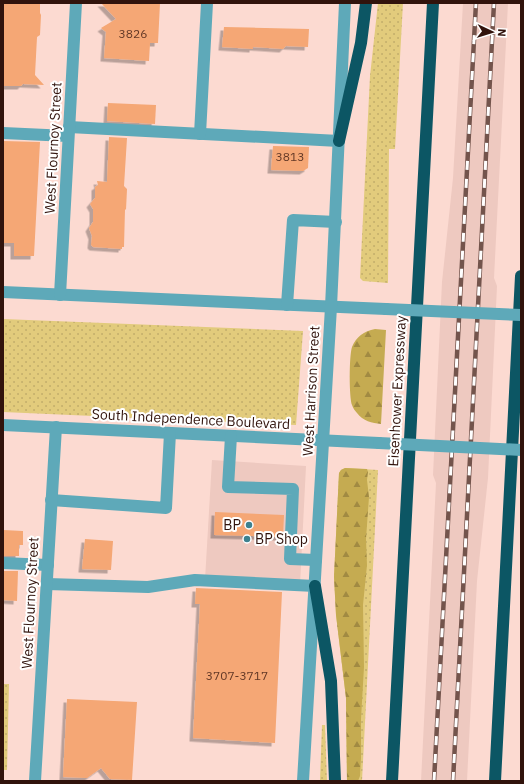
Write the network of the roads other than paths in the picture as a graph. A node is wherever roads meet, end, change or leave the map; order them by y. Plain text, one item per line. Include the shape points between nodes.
1 (76, 3) edge
2 (208, 3) edge
3 (345, 3) edge
4 (366, 3) edge
5 (433, 3) edge
6 (68, 132) junction
7 (3, 133) edge
8 (200, 134) junction
9 (339, 141) junction
10 (336, 222) junction
11 (521, 276) edge
12 (3, 292) edge
13 (60, 295) junction
14 (287, 305) junction
15 (331, 307) junction
16 (521, 315) edge
17 (3, 425) edge
18 (56, 427) junction
19 (170, 433) junction
20 (231, 436) junction
21 (323, 440) junction
22 (521, 450) edge
23 (52, 500) junction
24 (316, 560) junction
25 (3, 562) edge
26 (48, 565) junction
27 (46, 584) junction
28 (315, 586) junction
29 (35, 781) edge
30 (303, 781) edge
31 (335, 781) edge
32 (392, 781) edge
33 (495, 781) edge

1 - 6 street, West Flournoy Street
2 - 8 street
3 - 9 street, West Harrison Street
4 - 9 highway via 361,43
5 - 32 highway, Eisenhower Expressway
6 - 7 street
6 - 8 street
6 - 13 street, West Flournoy Street
8 - 9 street
9 - 10 street, West Harrison Street
10 - 14 street via 293,220
10 - 15 street, West Harrison Street
11 - 33 highway
12 - 13 street
13 - 14 street
14 - 15 street
15 - 16 street, bridge
15 - 21 street, West Harrison Street
17 - 18 street, South Independence Boulevard
18 - 19 street, South Independence Boulevard
18 - 23 street, West Flournoy Street
19 - 20 street, South Independence Boulevard
19 - 23 street via 166,508
20 - 21 street, South Independence Boulevard
20 - 24 street via 228,487 293,489 290,558
21 - 22 street, South Independence Boulevard, bridge
21 - 24 street, West Harrison Street
23 - 26 street, West Flournoy Street
24 - 28 street, West Harrison Street
25 - 26 street
26 - 27 street, West Flournoy Street
27 - 28 street via 148,587 194,580
27 - 29 street, West Flournoy Street
28 - 30 street, West Harrison Street
28 - 31 highway via 331,681

